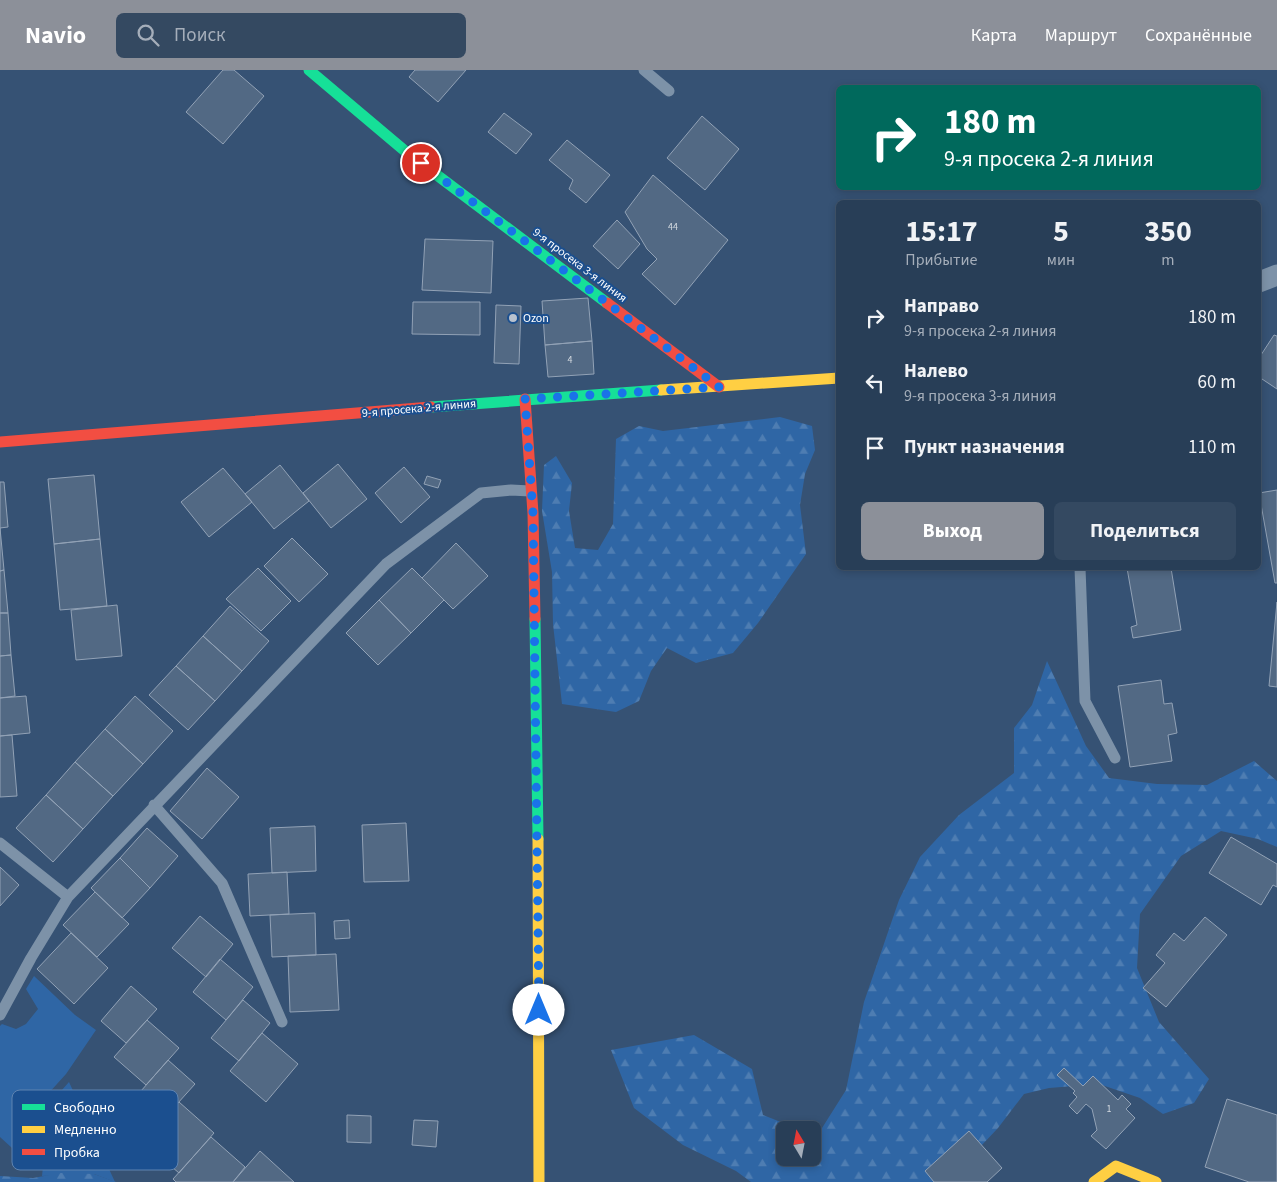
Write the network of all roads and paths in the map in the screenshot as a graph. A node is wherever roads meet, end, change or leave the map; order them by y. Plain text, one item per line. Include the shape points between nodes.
1 (309, 70) edge
2 (644, 70) edge
3 (669, 91) dead end
4 (1277, 275) edge
5 (1261, 281) edge
6 (836, 378) edge
7 (719, 387) junction
8 (525, 399) junction
9 (0, 442) edge
10 (530, 491) junction
11 (1080, 570) edge
12 (1115, 758) dead end
13 (154, 806) junction
14 (0, 843) edge
15 (68, 897) junction
16 (0, 1015) edge
17 (282, 1022) dead end
18 (539, 1182) edge
19 (1094, 1182) edge
20 (1156, 1182) edge

1 - 7 street, 9-я просека 3-я линия via 406,151
2 - 3 lane
4 - 5 street
6 - 7 street, 9-я просека 2-я линия
7 - 8 street, 9-я просека 2-я линия
8 - 9 street, 9-я просека 2-я линия
8 - 10 street
10 - 13 lane via 480,493 386,564
10 - 18 street via 533,513 539,895
11 - 12 lane via 1085,702
13 - 15 lane
13 - 17 lane via 222,883
14 - 15 lane
15 - 16 lane
19 - 20 street via 1116,1166

